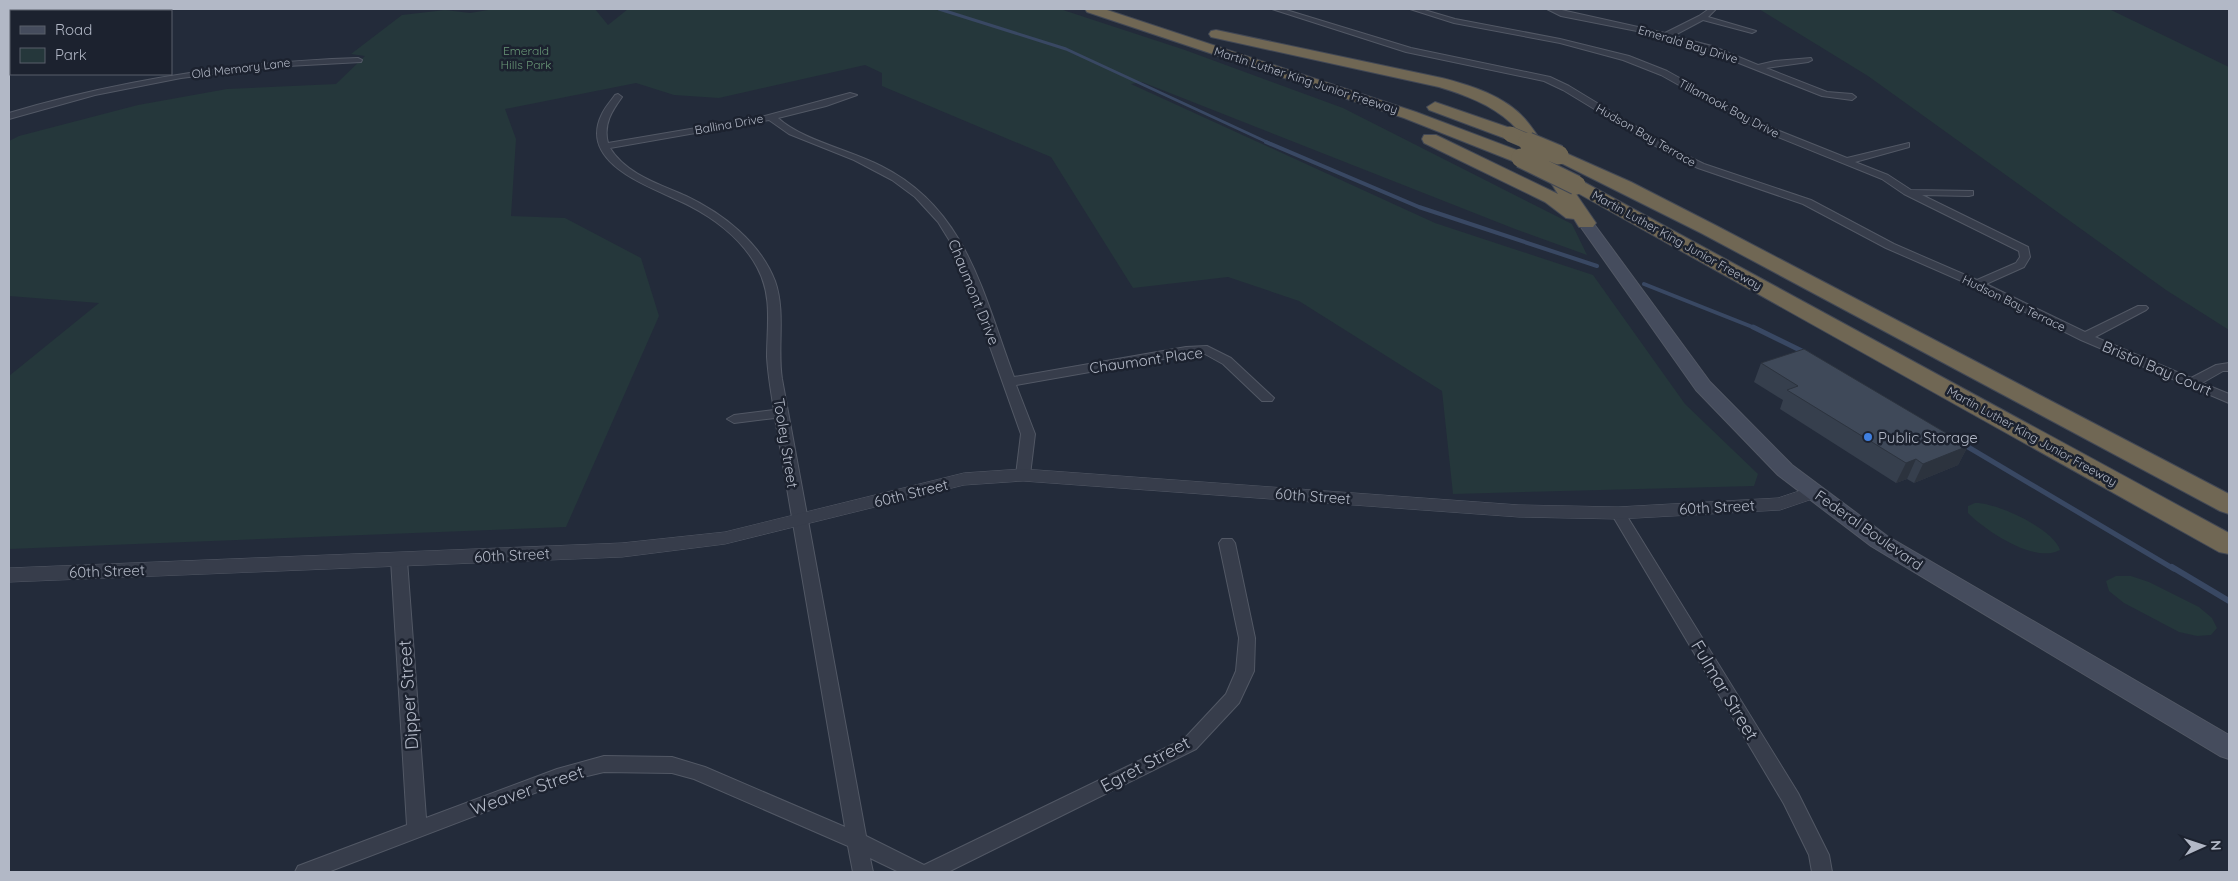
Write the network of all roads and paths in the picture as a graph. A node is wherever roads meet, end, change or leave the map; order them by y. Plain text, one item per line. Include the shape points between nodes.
1 (1276, 9) edge
2 (1414, 9) edge
3 (1550, 9) edge
4 (1713, 9) edge
5 (1095, 10) edge
6 (1702, 18) junction
7 (1752, 31) dead end
8 (1666, 36) junction
9 (1237, 58) junction
10 (358, 60) dead end
11 (1808, 60) dead end
12 (1758, 67) junction
13 (1354, 79) dead end
14 (853, 95) dead end
15 (618, 97) dead end
16 (1852, 97) dead end
17 (1418, 100) dead end
18 (9, 116) edge
19 (771, 117) junction
20 (1906, 145) dead end
21 (604, 146) junction
22 (1846, 160) junction
23 (1908, 192) junction
24 (1969, 193) dead end
25 (1586, 223) junction
26 (1977, 284) junction
27 (2142, 308) dead end
28 (2085, 337) junction
29 (2229, 367) edge
30 (1009, 382) junction
31 (2192, 383) junction
32 (1267, 398) dead end
33 (2229, 398) edge
34 (781, 412) junction
35 (734, 419) dead end
36 (1022, 475) junction
37 (1814, 492) junction
38 (2229, 505) edge
39 (1618, 512) junction
40 (799, 521) junction
41 (1227, 543) dead end
42 (2229, 545) edge
43 (399, 560) junction
44 (9, 575) edge
45 (2229, 748) edge
46 (417, 830) junction
47 (857, 841) junction
48 (305, 872) edge
49 (863, 872) edge
50 (918, 872) edge
51 (930, 872) edge
52 (1822, 872) edge

1 - 26 street, Hudson Bay Terrace via 1338,26 1379,42 1547,79 1670,151 1807,202 1890,246
2 - 22 street, Tillamook Bay Drive via 1454,21 1560,41 1626,58 1664,73 1759,126
3 - 8 street, Emerald Bay Drive
4 - 6 street
5 - 9 highway, Martin Luther King Junior Freeway
6 - 7 street
6 - 8 street
8 - 12 street, Emerald Bay Drive
9 - 25 highway via 1418,132 1551,198
9 - 42 highway, Martin Luther King Junior Freeway, bridge via 1410,115 1521,158 1576,185
10 - 18 street, Old Memory Lane via 280,63 204,71 93,93
11 - 12 street
12 - 16 street, Emerald Bay Drive via 1825,94
13 - 25 highway, Martin Luther King Junior Freeway via 1211,33 1442,84 1466,90 1494,103 1518,122
14 - 19 street, Ballina Drive via 822,106
15 - 21 street via 604,120
17 - 38 highway, Martin Luther King Junior Freeway, bridge via 1510,134 1625,186
19 - 21 street, Ballina Drive
19 - 30 street, Chaumont Drive via 791,133 870,164 904,184 929,204 962,252
20 - 22 street
21 - 34 street, Tooley Street via 620,167 644,183 694,204 722,222 759,260 774,293 774,367
22 - 23 street, Tillamook Bay Drive via 1885,177
23 - 24 street
23 - 26 street, Tillamook Bay Drive via 2024,248 2026,257 2020,265
25 - 37 main road, Federal Boulevard via 1705,389 1785,470
26 - 28 street, Hudson Bay Terrace
27 - 28 street
28 - 31 street, Bristol Bay Court
29 - 31 street via 2220,368
30 - 32 street, Chaumont Place via 1186,351 1208,350 1227,361
30 - 36 street, Chaumont Drive via 1028,434
31 - 33 street, Bristol Bay Court
34 - 35 street
34 - 40 street, Tooley Street
36 - 39 street, 60th Street via 1519,511
36 - 40 street, 60th Street via 964,479
37 - 39 street, 60th Street via 1780,504
37 - 45 main road, Federal Boulevard via 1879,541 1926,570
39 - 52 street, Fulmar Street via 1792,799 1819,855
40 - 43 street, 60th Street via 725,538 622,550
40 - 47 street, Tooley Street
41 - 51 street, Egret Street via 1247,638 1245,671 1233,698 1190,744
43 - 44 street, 60th Street
43 - 46 street, Dipper Street
46 - 47 street, Weaver Street via 564,774 604,764 672,765 698,772
46 - 48 street, Weaver Street
47 - 49 street, Tooley Street
47 - 50 street, Weaver Street

